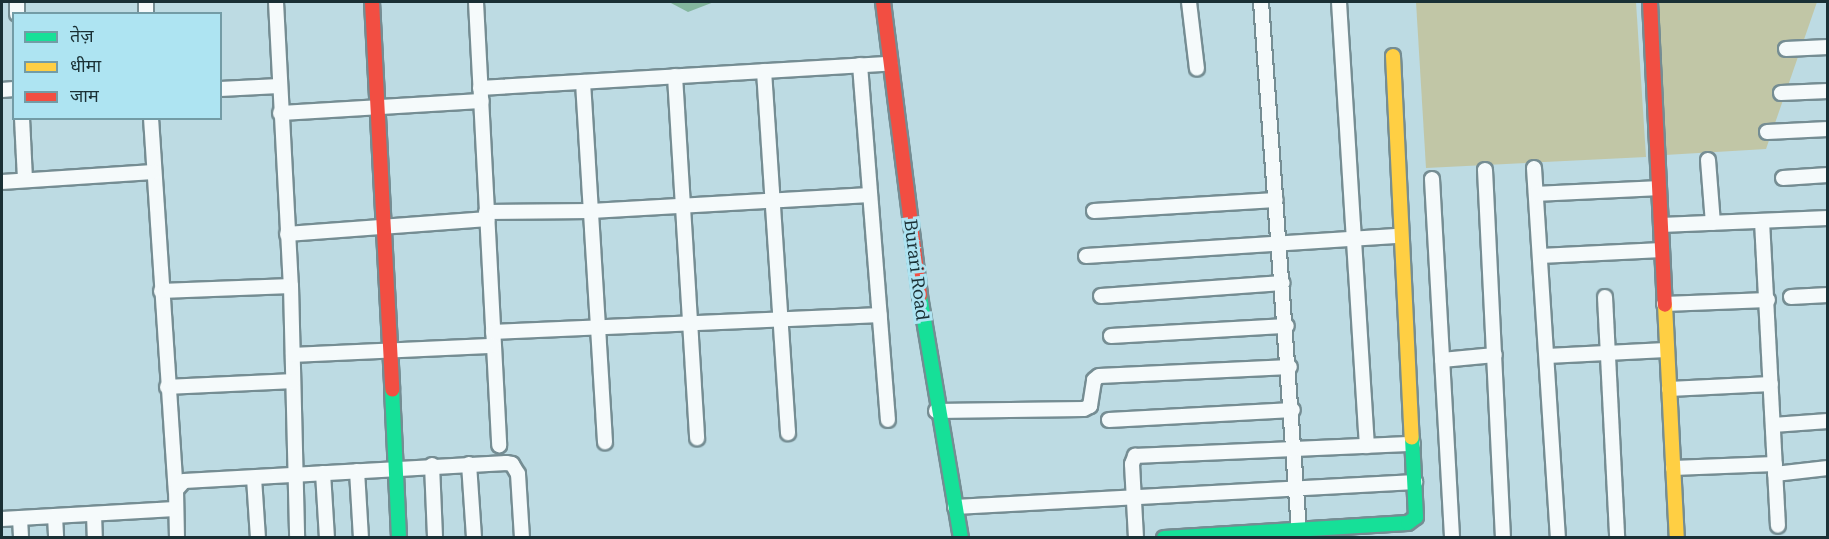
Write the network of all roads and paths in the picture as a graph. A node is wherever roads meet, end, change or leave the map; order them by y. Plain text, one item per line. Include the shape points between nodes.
1 (276, 2) edge
2 (372, 2) edge
3 (476, 2) edge
4 (883, 2) edge
5 (1189, 2) edge
6 (1262, 2) edge
7 (1338, 2) edge
8 (1650, 2) edge
9 (1827, 47) edge
10 (1785, 49) dead end
11 (1393, 56) dead end
12 (890, 64) junction
13 (860, 65) junction
14 (1197, 69) dead end
15 (764, 71) junction
16 (675, 76) junction
17 (583, 82) junction
18 (279, 86) junction
19 (222, 89) edge
20 (1827, 91) edge
21 (1781, 93) dead end
22 (481, 94) junction
23 (377, 105) junction
24 (280, 113) junction
25 (22, 120) edge
26 (151, 120) edge
27 (1827, 129) edge
28 (1767, 132) dead end
29 (1708, 160) dead end
30 (1534, 168) dead end
31 (1485, 170) dead end
32 (154, 172) junction
33 (1827, 175) edge
34 (1783, 178) dead end
35 (1432, 179) dead end
36 (25, 180) junction
37 (2, 182) edge
38 (1659, 188) junction
39 (1536, 194) junction
40 (870, 195) junction
41 (773, 200) junction
42 (1276, 200) junction
43 (683, 205) junction
44 (1094, 210) dead end
45 (591, 211) junction
46 (487, 216) junction
47 (1827, 218) edge
48 (1762, 220) junction
49 (1713, 223) junction
50 (383, 225) junction
51 (1661, 225) junction
52 (287, 234) junction
53 (1400, 236) junction
54 (1353, 240) junction
55 (1280, 243) junction
56 (1662, 250) junction
57 (1086, 256) dead end
58 (1540, 256) junction
59 (1283, 283) junction
60 (291, 286) junction
61 (161, 291) junction
62 (1827, 295) edge
63 (1101, 296) dead end
64 (1605, 297) dead end
65 (1791, 297) dead end
66 (1768, 300) junction
67 (1664, 304) junction
68 (880, 315) junction
69 (781, 319) junction
70 (690, 325) junction
71 (1287, 326) junction
72 (598, 329) junction
73 (1111, 336) dead end
74 (493, 339) junction
75 (390, 349) junction
76 (1666, 350) junction
77 (1607, 353) junction
78 (292, 355) junction
79 (1495, 355) junction
80 (1548, 356) junction
81 (1442, 360) junction
82 (1290, 367) junction
83 (293, 381) junction
84 (1771, 384) junction
85 (167, 387) junction
86 (1670, 389) junction
87 (936, 411) junction
88 (1293, 411) junction
89 (888, 420) dead end
90 (1109, 420) dead end
91 (1827, 421) edge
92 (1773, 425) junction
93 (788, 433) dead end
94 (697, 438) dead end
95 (605, 442) dead end
96 (1413, 444) junction
97 (499, 445) dead end
98 (1367, 446) junction
99 (1296, 448) junction
100 (468, 464) junction
101 (432, 465) junction
102 (396, 468) junction
103 (1673, 468) junction
104 (1827, 468) edge
105 (1775, 469) junction
106 (357, 471) junction
107 (323, 473) junction
108 (294, 475) junction
109 (254, 478) junction
110 (1415, 482) junction
111 (1297, 488) junction
112 (176, 490) junction
113 (1134, 498) junction
114 (955, 507) junction
115 (175, 509) junction
116 (94, 514) junction
117 (55, 516) junction
118 (20, 518) junction
119 (2, 519) edge
120 (1778, 526) dead end
121 (1299, 531) junction
122 (21, 537) edge
123 (56, 537) edge
124 (95, 537) edge
125 (177, 537) edge
126 (258, 537) edge
127 (297, 537) edge
128 (327, 537) edge
129 (361, 537) edge
130 (399, 537) edge
131 (435, 537) edge
132 (474, 537) edge
133 (522, 537) edge
134 (961, 537) edge
135 (1136, 537) edge
136 (1164, 537) edge
137 (1452, 537) edge
138 (1503, 537) edge
139 (1558, 537) edge
140 (1617, 537) edge
141 (1677, 537) edge

1 - 18 street
2 - 23 street
3 - 22 street
4 - 12 street, Burari Road
5 - 14 street
6 - 42 street
7 - 54 street
8 - 38 street
9 - 10 street
11 - 53 street
12 - 13 street
12 - 87 street, Burari Road
13 - 15 street
13 - 40 street
15 - 16 street
15 - 41 street
16 - 17 street
16 - 43 street
17 - 22 street
17 - 45 street
18 - 19 street
18 - 24 street
20 - 21 street
22 - 23 street
22 - 46 street
23 - 24 street
23 - 50 street
24 - 52 street
25 - 36 street
26 - 32 street
27 - 28 street
29 - 49 street
30 - 39 street
31 - 79 street
32 - 36 street
32 - 61 street
33 - 34 street
35 - 81 street
36 - 37 street
38 - 39 street
38 - 51 street
39 - 58 street
40 - 41 street
40 - 68 street
41 - 43 street
41 - 69 street
42 - 44 street
42 - 55 street
43 - 45 street
43 - 70 street
45 - 46 street
45 - 72 street
46 - 50 street
46 - 74 street
47 - 48 street
48 - 49 street
48 - 66 street
49 - 51 street
50 - 52 street
50 - 75 street
51 - 56 street
52 - 60 street
53 - 54 street
53 - 96 street
54 - 55 street
54 - 98 street
55 - 57 street
55 - 59 street
56 - 58 street
56 - 67 street
58 - 80 street
59 - 63 street
59 - 71 street
60 - 61 street
60 - 78 street
61 - 85 street
62 - 65 street
64 - 77 street
66 - 67 street
66 - 84 street
67 - 76 street
68 - 69 street
68 - 89 street
69 - 70 street
69 - 93 street
70 - 72 street
70 - 94 street
71 - 73 street
71 - 82 street
72 - 74 street
72 - 95 street
74 - 75 street
74 - 97 street
75 - 78 street
75 - 102 street
76 - 77 street
76 - 86 street
77 - 80 street
77 - 140 street
78 - 83 street
79 - 81 street
79 - 138 street
80 - 139 street
81 - 137 street
82 - 87 street via 1099,376 1094,380 1090,406 1084,409
82 - 88 street
83 - 85 street
83 - 108 street
84 - 86 street
84 - 92 street
85 - 112 street
86 - 103 street
87 - 114 street, Burari Road
88 - 90 street
88 - 99 street
91 - 92 street
92 - 105 street
96 - 98 street
96 - 110 street
98 - 99 street
99 - 111 street
99 - 113 street via 1135,456
100 - 101 street
100 - 132 street
100 - 133 street via 506,463 516,468
101 - 102 street
101 - 131 street
102 - 106 street
102 - 130 street
103 - 105 street
103 - 141 street
104 - 105 street
105 - 120 street
106 - 107 street
106 - 129 street
107 - 108 street
107 - 128 street
108 - 109 street
108 - 127 street
109 - 112 street via 190,480 179,483
109 - 126 street
110 - 111 street
110 - 121 street via 1413,522
111 - 113 street
111 - 121 street
112 - 115 street
113 - 114 street
113 - 135 street
114 - 134 street, Burari Road
115 - 116 street
115 - 125 street
116 - 117 street
116 - 124 street
117 - 118 street
117 - 123 street
118 - 119 street
118 - 122 street
121 - 136 street

